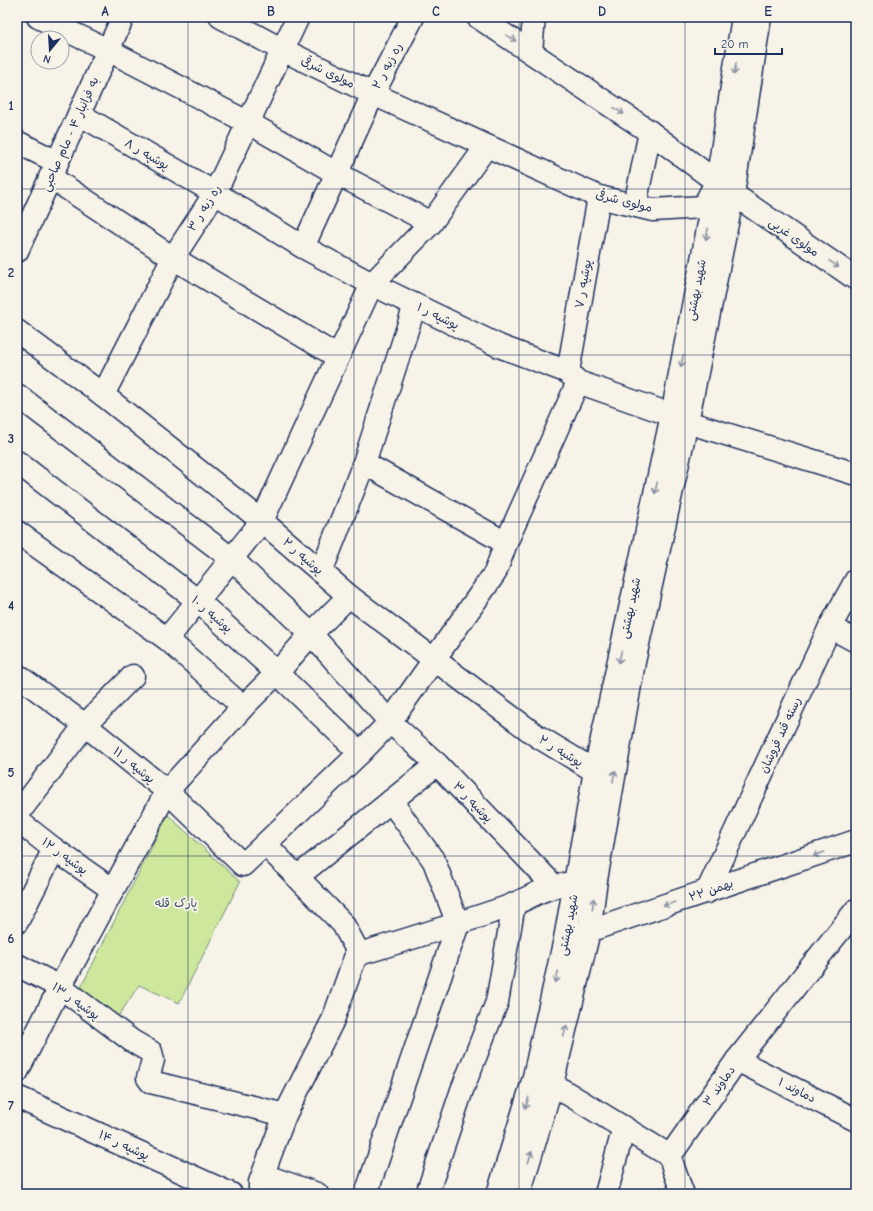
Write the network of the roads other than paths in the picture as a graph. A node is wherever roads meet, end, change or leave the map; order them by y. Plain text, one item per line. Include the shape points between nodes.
1 (38, 17) edge
2 (123, 17) edge
3 (220, 17) edge
4 (298, 17) edge
5 (413, 17) edge
6 (478, 17) edge
7 (534, 17) edge
8 (743, 17) edge
9 (760, 17) edge
10 (282, 49) junction
11 (108, 50) junction
12 (531, 52) junction
13 (373, 94) junction
14 (79, 114) junction
15 (249, 123) junction
16 (650, 132) junction
17 (17, 142) edge
18 (486, 147) junction
19 (54, 170) junction
20 (336, 173) junction
21 (725, 188) junction
22 (215, 193) junction
23 (600, 197) junction
24 (635, 206) junction
25 (431, 224) junction
26 (303, 247) junction
27 (17, 251) edge
28 (173, 258) junction
29 (856, 279) edge
30 (372, 284) junction
31 (415, 305) junction
32 (17, 331) edge
33 (338, 357) junction
34 (573, 377) junction
35 (17, 395) edge
36 (103, 396) junction
37 (680, 418) junction
38 (17, 462) edge
39 (364, 463) junction
40 (856, 474) edge
41 (262, 521) junction
42 (17, 532) edge
43 (506, 543) junction
44 (232, 559) junction
45 (321, 572) junction
46 (856, 580) edge
47 (349, 596) junction
48 (198, 601) junction
49 (830, 627) junction
50 (311, 634) junction
51 (167, 639) junction
52 (856, 641) edge
53 (434, 660) junction
54 (277, 673) junction
55 (17, 675) edge
56 (133, 676) dead end
57 (243, 707) junction
58 (390, 722) junction
59 (85, 725) junction
60 (360, 753) junction
61 (437, 764) junction
62 (595, 771) junction
63 (167, 792) junction
64 (391, 801) junction
65 (17, 815) edge
66 (17, 820) edge
67 (856, 841) edge
68 (266, 845) junction
69 (54, 849) junction
70 (297, 877) junction
71 (586, 881) junction
72 (553, 886) junction
73 (113, 890) junction
74 (707, 892) junction
75 (514, 904) junction
76 (856, 910) edge
77 (17, 922) edge
78 (458, 924) junction
79 (589, 931) junction
80 (566, 938) junction
81 (356, 956) junction
82 (17, 965) edge
83 (60, 987) junction
84 (737, 1060) junction
85 (17, 1072) edge
86 (552, 1084) junction
87 (17, 1097) edge
88 (285, 1115) junction
89 (856, 1120) edge
90 (624, 1127) junction
91 (670, 1156) junction
92 (262, 1184) edge
93 (231, 1194) edge
94 (317, 1194) edge
95 (366, 1194) edge
96 (427, 1194) edge
97 (498, 1194) edge
98 (519, 1194) edge
99 (606, 1194) edge
100 (683, 1194) edge

1 - 11 street
2 - 11 street, به فرانبار ۴ - مام صاحبی
3 - 10 street
4 - 10 street, ره زبه ر ۳
5 - 13 street, ره زبه ر ۲
6 -> 12 street
7 - 12 street
8 -> 21 street, شهید بهشتی
9 - 21 street, شهید بهشتی
10 - 13 street, مولوی شرقی
10 - 15 street, ره زبه ر ۳
11 - 14 street, به فرانبار ۴ - مام صاحبی
11 - 15 street
12 -> 16 street
13 - 18 street, مولوی شرقی
13 - 20 street, ره زبه ر ۲
14 - 19 street, به فرانبار ۴ - مام صاحبی
14 - 22 street, پوشپە ر ۸
15 - 20 street
15 - 22 street, ره زبه ر ۳
16 - 21 street
16 - 24 street
17 - 19 street
18 - 23 street, مولوی شرقی
18 - 25 street
19 - 27 street, به فرانبار ۴ - مام صاحبی
19 - 28 street
20 - 25 street
20 - 26 street, ره زبه ر ۲
21 - 24 street, مولوی شرقی via 703,207 653,210
21 -> 29 street, مولوی غربی
21 - 37 street, شهید بهشتی
22 - 26 street, ۱ پوشپه ر
22 - 28 street, ره زبه ر ۳
23 - 24 street, مولوی شرقی
23 - 34 street, پوشپه ر ۷
25 - 30 street
26 - 30 street, ۱ پوشپه ر
28 - 33 street
28 - 36 street, ره زبه ر ۳
30 - 31 street, ۱ پوشپه ر
30 - 33 street
31 - 34 street, ۱ پوشپه ر via 499,346
31 - 39 street
32 - 36 street, پوشپه ر ۲
33 - 41 street
34 - 37 street, ۱ پوشپه ر
34 - 43 street, پوشپه ر ۷
35 - 44 street, پوشپه ر ۳
36 - 41 street, پوشپه ر ۲
37 - 40 street, ۱ پوشپه ر
37 -> 62 street, شهید بهشتی
71 -> 37 street, شهید بهشتی via 634,662
38 - 48 street, پوشپه ر ۱۰
39 - 43 street
39 - 45 street
41 - 44 street
41 - 45 street, پوشپه ر ۲
42 - 51 street
43 - 53 street, پوشپه ر ۷ via 495,573
44 - 48 street
44 - 50 street, پوشپه ر ۳
45 - 47 street, پوشپه ر ۲
46 - 49 street, رسته قند فروشان
47 - 50 street
47 - 53 street, پوشپه ر ۲
48 - 51 street
48 - 54 street, پوشپه ر ۱۰
49 - 52 street
49 - 74 street, رسته قند فروشان
50 - 54 street
50 - 58 street, پوشپه ر ۳
51 - 57 street
53 - 58 street, پوشپه ر ۷
53 - 62 street, پوشپه ر ۲ via 537,736
54 - 57 street
54 - 60 street, پوشپه ر ۱۰
55 - 59 street, پوشپه ر ۱۱
56 - 59 street
57 - 63 street
58 - 60 street
58 - 61 street, پوشپه ر ۳
59 - 63 street, پوشپه ر ۱۱
59 - 65 street
60 - 68 street
61 - 64 street
61 - 72 street, پوشپه ر ۳
62 - 71 street, شهید بهشتی
63 - 68 street, پوشپه ر ۱۱ via 243,865
63 - 73 street
64 - 70 street
64 - 78 street via 434,861
66 - 69 street, پوشپه ر ۱۲
67 -> 74 street, ۲۲ بهمن
68 - 70 street
69 - 73 street, پوشپه ر ۱۲
69 - 77 street
70 - 81 street via 343,924 356,948
71 - 72 street
79 -> 71 street, شهید بهشتی
71 - 80 street, شهید بهشتی
72 - 75 street
73 - 83 street
74 -> 79 street, ۲۲ بهمن
75 - 78 street
75 - 96 street via 497,1002 462,1090
76 - 84 street, دماوند ۳
78 - 81 street
78 - 95 street
79 - 80 street, ۲۲ بهمن
86 -> 79 street, شهید بهشتی
80 -> 97 street, شهید بهشتی via 533,1082
81 - 88 street via 333,1020
82 - 83 street, پوشپه ر ۱۳
83 - 85 street
83 - 88 street, پوشپه ر ۱۳ via 132,1041 151,1052 153,1060 148,1078 151,1082
84 - 89 street, دماوند ۱
84 - 91 street, دماوند ۳
86 - 90 street
98 -> 86 street, شهید بهشتی
87 - 93 street, پوشپه ر ۱۴
88 - 92 street
90 - 91 street
90 - 99 street
91 - 100 street
92 - 94 street

